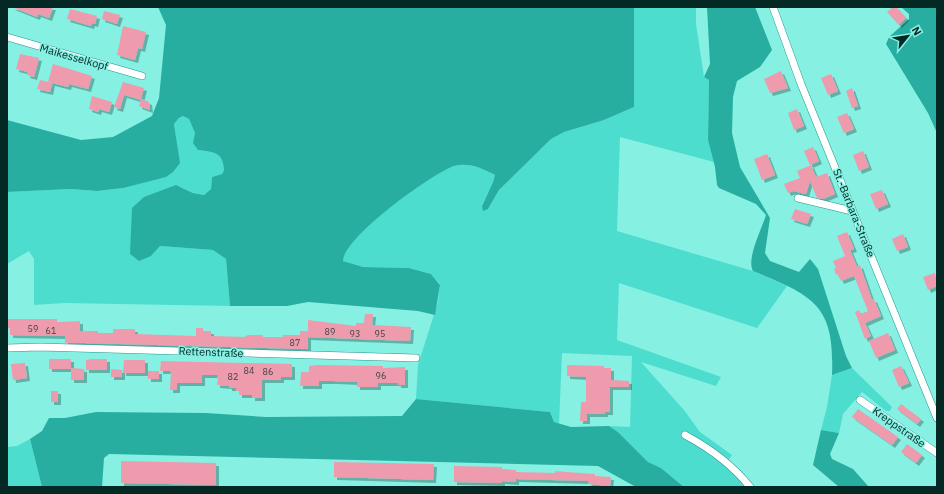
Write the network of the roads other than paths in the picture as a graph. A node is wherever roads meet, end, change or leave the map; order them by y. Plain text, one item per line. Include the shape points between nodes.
1 (773, 7) edge
2 (7, 37) edge
3 (142, 76) dead end
4 (798, 198) dead end
5 (852, 211) junction
6 (7, 348) edge
7 (416, 358) dead end
8 (860, 400) dead end
9 (937, 418) edge
10 (685, 436) dead end
11 (937, 453) edge
12 (750, 487) edge

1 - 5 street, St.-Barbara-Straße
2 - 3 street, Maikesselkopf
4 - 5 street
5 - 9 street, St.-Barbara-Straße
6 - 7 street, Rettenstraße
8 - 11 street, Kreppstraße
10 - 12 street via 711,449

